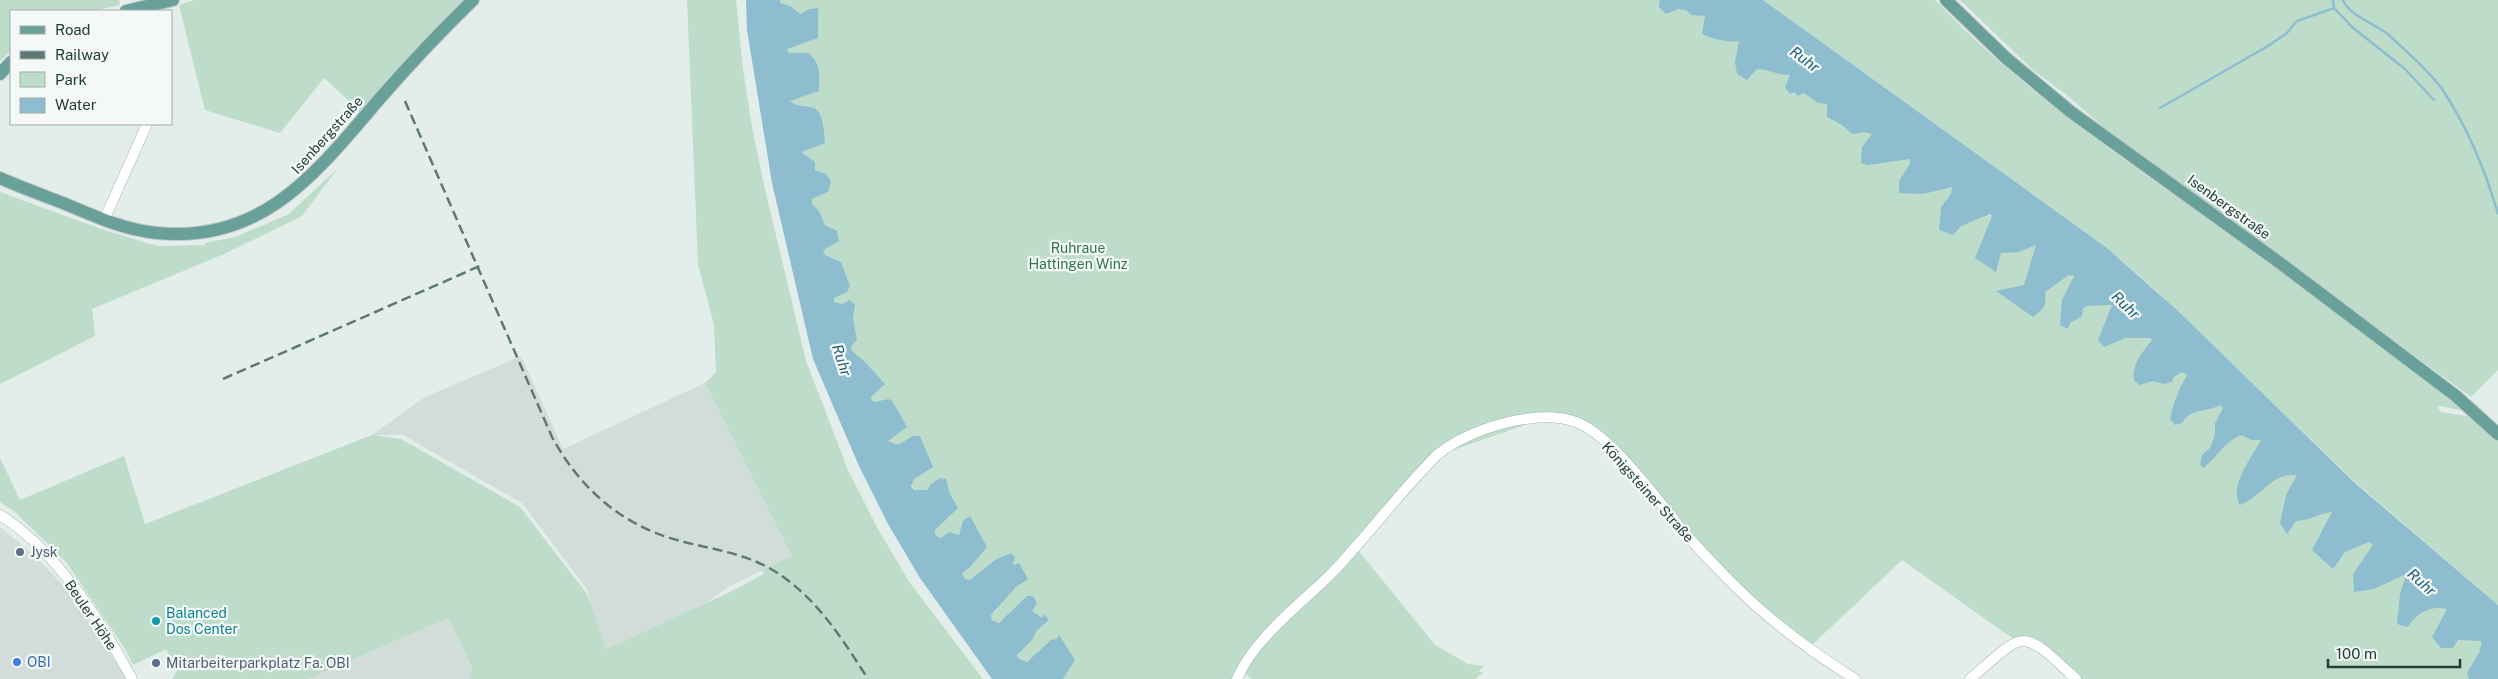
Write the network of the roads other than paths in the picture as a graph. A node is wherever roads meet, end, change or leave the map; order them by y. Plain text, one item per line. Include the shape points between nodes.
1 (173, 0) edge
2 (473, 0) edge
3 (1946, 0) edge
4 (130, 10) edge
5 (10, 63) edge
6 (0, 74) edge
7 (147, 125) edge
8 (1, 178) edge
9 (104, 220) junction
10 (2498, 434) edge
11 (0, 515) edge
12 (132, 679) edge
13 (1236, 679) edge
14 (1855, 679) edge
15 (1970, 679) edge
16 (2076, 679) edge

1 - 4 main road
2 - 9 main road, Isenbergstraße via 411,62 317,171 265,212 234,225 192,234 150,232
3 - 10 main road, Isenbergstraße via 2006,58 2071,112 2292,272 2456,396
5 - 6 main road
7 - 9 street
8 - 9 main road, Isenbergstraße
11 - 12 street, Beuler Höhe via 42,551 65,577
13 - 14 street, Königsteiner Straße via 1259,644 1333,572 1437,455 1472,434 1521,420 1547,418 1577,423 1593,432 1633,471 1721,572 1765,615 1801,644
15 - 16 street via 2009,645 2024,640 2041,646

